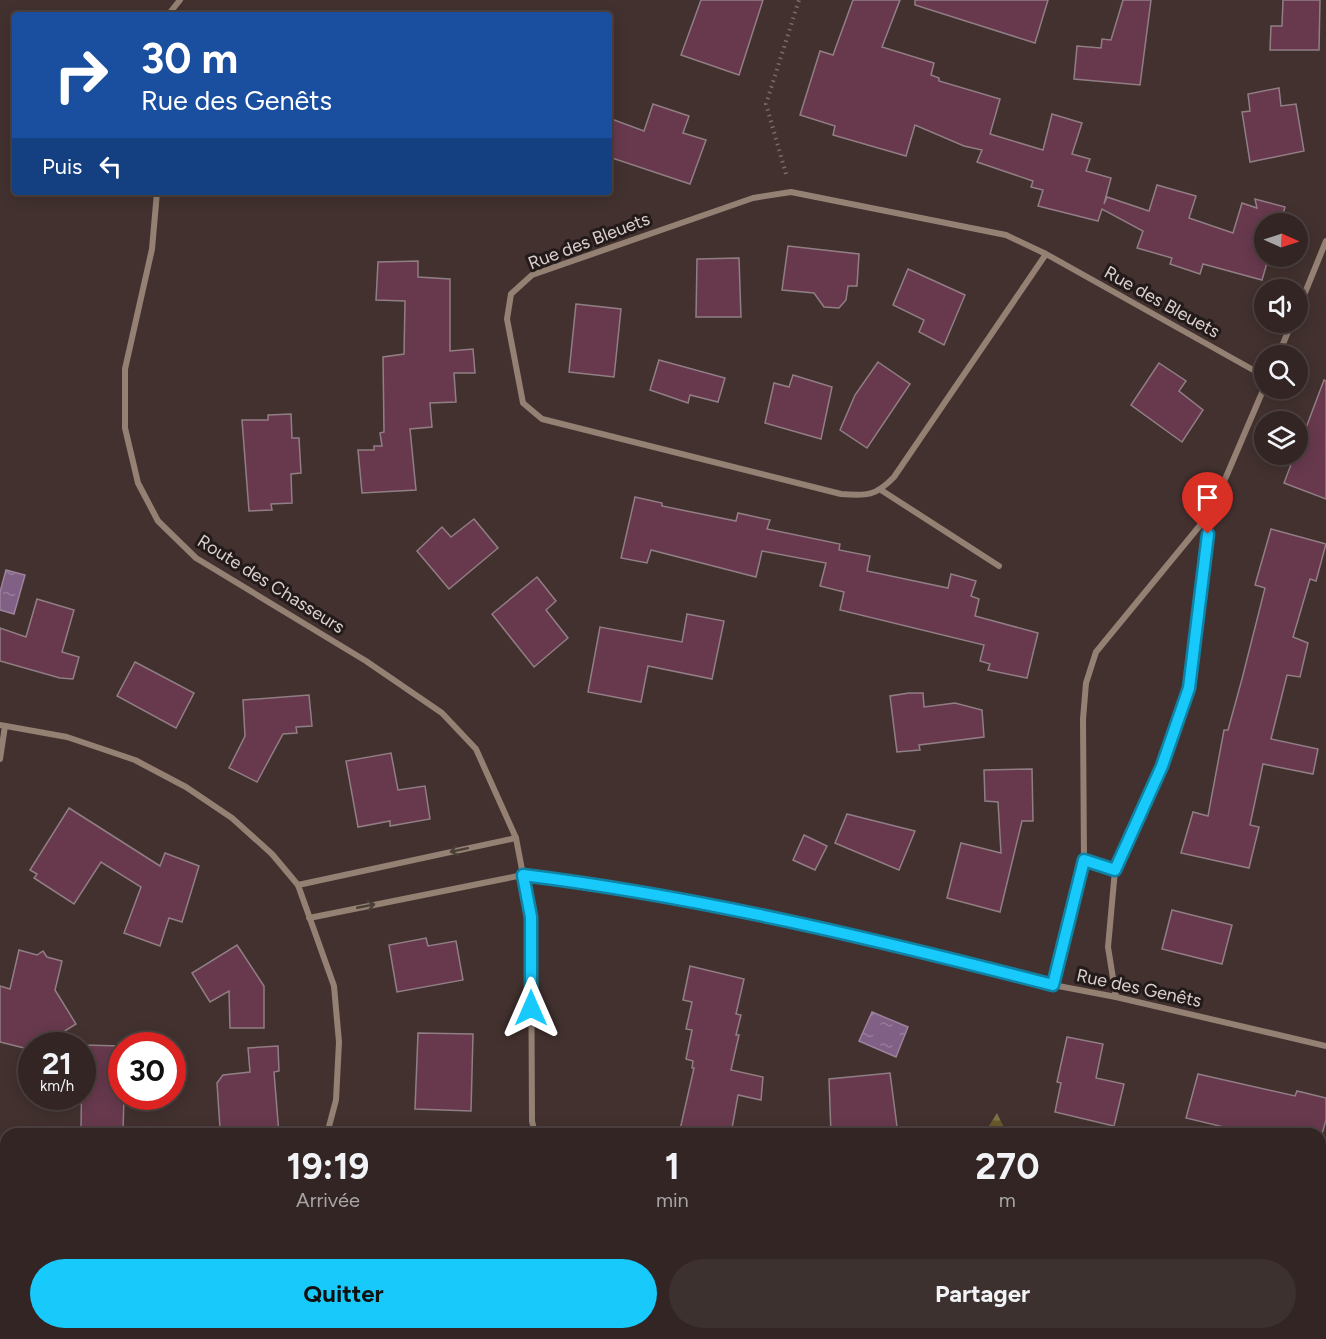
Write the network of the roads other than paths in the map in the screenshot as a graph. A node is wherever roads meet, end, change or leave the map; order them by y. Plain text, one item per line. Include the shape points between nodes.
1 (180, 0) edge
2 (170, 12) edge
3 (157, 195) edge
4 (1326, 241) edge
5 (1046, 254) junction
6 (1308, 285) edge
7 (1254, 370) edge
8 (1259, 399) edge
9 (881, 490) junction
10 (1211, 512) junction
11 (999, 566) dead end
12 (2, 725) edge
13 (0, 759) edge
14 (516, 837) junction
15 (1084, 860) junction
16 (1115, 870) junction
17 (523, 875) junction
18 (298, 885) junction
19 (309, 918) junction
20 (1053, 985) junction
21 (1116, 997) junction
22 (1326, 1046) edge
23 (329, 1128) edge
24 (534, 1128) edge

1 - 2 street
3 - 14 street, Route des Chasseurs via 152,249 125,369 124,429 138,483 158,521 196,558 366,661 442,713 476,749
4 - 6 street
5 - 7 street, Rue des Bleuets
5 - 9 street via 894,477
5 - 9 street, Rue des Bleuets via 1006,235 791,192 753,198 532,275 511,294 507,319 523,403 542,419 841,494 862,495
8 - 10 street
9 - 11 street
10 - 15 street via 1096,652 1086,683 1083,719
10 - 16 street via 1189,688 1162,766
12 - 13 street
12 - 18 street via 67,737 135,759 232,818 272,854
14 - 17 street, Route des Chasseurs
14 -> 18 street
15 - 16 street
15 - 20 street
16 - 21 street via 1108,947
19 -> 17 street
17 - 20 street, Rue des Genêts via 590,883 798,922
17 - 24 street, Route des Chasseurs via 531,917
18 - 19 street
19 - 23 street via 334,986 339,1042 336,1100
20 - 21 street, Rue des Genêts
21 - 22 street, Rue des Genêts

